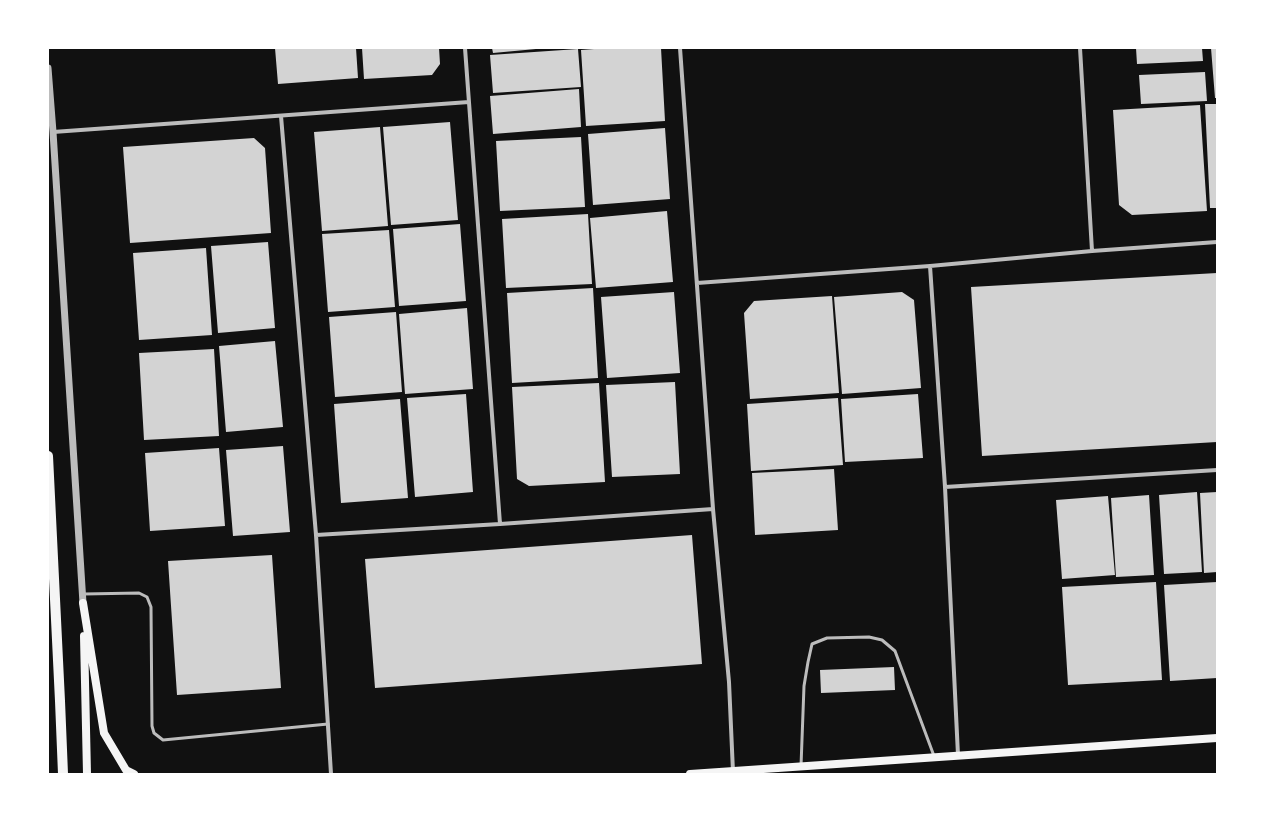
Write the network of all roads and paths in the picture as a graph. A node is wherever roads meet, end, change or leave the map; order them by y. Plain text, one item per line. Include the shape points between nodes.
1 (465, 48) edge
2 (680, 48) edge
3 (1080, 48) edge
4 (48, 68) edge
5 (469, 102) junction
6 (281, 116) junction
7 (53, 132) junction
8 (1217, 242) edge
9 (1092, 251) junction
10 (930, 266) junction
11 (697, 283) junction
12 (48, 456) edge
13 (1217, 470) edge
14 (945, 487) junction
15 (713, 509) junction
16 (500, 524) junction
17 (316, 535) junction
18 (82, 594) junction
19 (83, 603) junction
20 (328, 724) junction
21 (1217, 738) edge
22 (958, 755) junction
23 (934, 758) junction
24 (801, 766) junction
25 (733, 772) junction
26 (63, 774) edge
27 (87, 774) edge
28 (134, 774) edge
29 (331, 774) edge
30 (690, 774) edge

1 - 5 street
2 - 11 street
3 - 9 street
4 - 7 street
5 - 6 street
5 - 16 street
6 - 7 street
6 - 17 street
7 - 18 street
8 - 9 street
9 - 10 street
10 - 11 street
10 - 14 street
11 - 15 street
12 - 26 main road
13 - 14 street
14 - 22 street
15 - 16 street
15 - 25 street via 729,682
16 - 17 street
17 - 20 street
18 - 19 street
18 - 20 lane via 139,593 147,597 151,607 152,726 154,733 163,740
19 - 27 main road
19 - 28 main road via 104,733 126,770
20 - 29 street
21 - 22 main road
22 - 23 main road
23 - 24 main road
23 - 24 lane via 896,650 882,640 869,637 827,638 812,644 808,662 804,686
24 - 25 main road
25 - 30 main road

